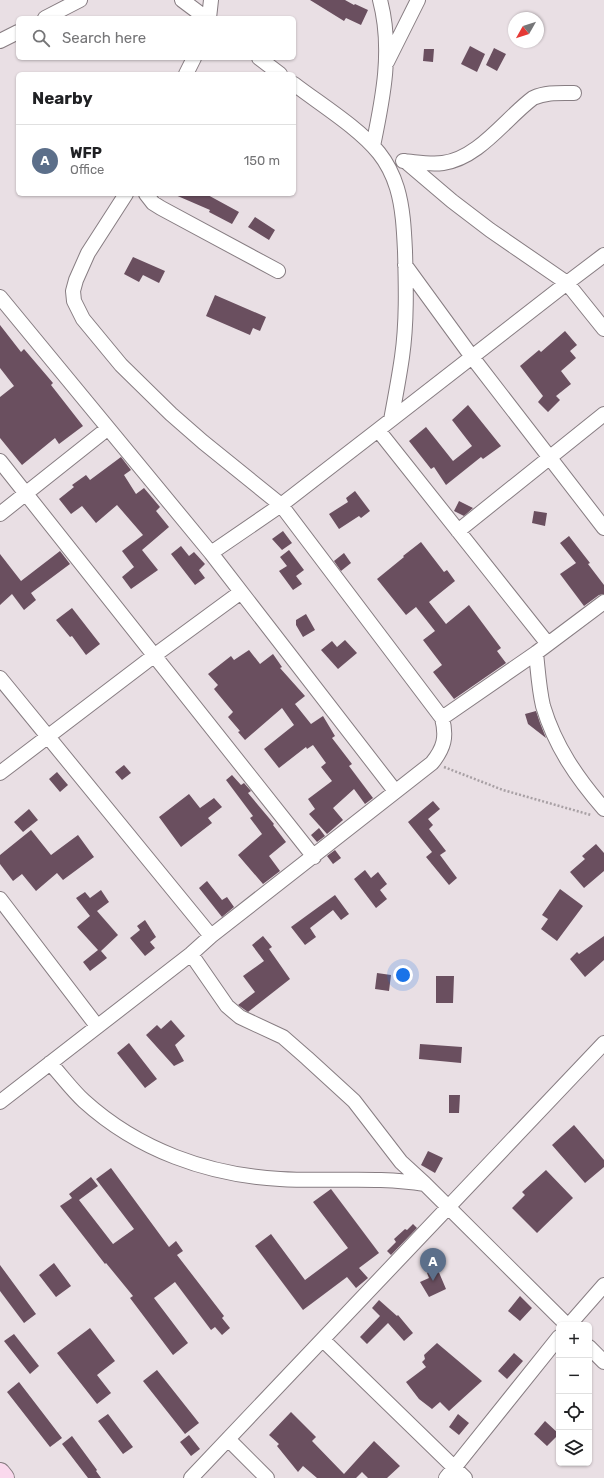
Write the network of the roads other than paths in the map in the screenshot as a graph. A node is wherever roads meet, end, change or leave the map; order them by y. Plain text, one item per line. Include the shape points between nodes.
1 (80, 0) edge
2 (182, 0) edge
3 (211, 0) edge
4 (380, 0) edge
5 (418, 0) edge
6 (49, 16) edge
7 (203, 16) edge
8 (210, 16) edge
9 (16, 33) edge
10 (0, 41) edge
11 (193, 60) edge
12 (262, 60) edge
13 (386, 64) junction
14 (187, 72) edge
15 (277, 72) edge
16 (296, 86) edge
17 (574, 93) dead end
18 (373, 146) junction
19 (384, 161) junction
20 (404, 161) junction
21 (125, 196) edge
22 (148, 196) edge
23 (604, 255) edge
24 (405, 265) junction
25 (278, 271) dead end
26 (567, 283) junction
27 (0, 297) edge
28 (604, 328) edge
29 (472, 357) junction
30 (604, 414) edge
31 (391, 420) junction
32 (107, 429) junction
33 (378, 430) junction
34 (551, 458) junction
35 (0, 461) edge
36 (27, 494) junction
37 (281, 505) junction
38 (0, 514) edge
39 (604, 528) edge
40 (458, 531) junction
41 (211, 553) junction
42 (241, 592) junction
43 (604, 602) edge
44 (548, 644) junction
45 (536, 653) junction
46 (155, 655) junction
47 (0, 678) edge
48 (442, 718) junction
49 (48, 737) junction
50 (0, 773) edge
51 (395, 791) junction
52 (600, 813) edge
53 (314, 857) junction
54 (0, 899) edge
55 (211, 936) junction
56 (191, 954) junction
57 (97, 1026) junction
58 (602, 1048) edge
59 (50, 1063) junction
60 (0, 1102) edge
61 (425, 1184) junction
62 (448, 1208) junction
63 (604, 1285) edge
64 (565, 1322) edge
65 (571, 1322) edge
66 (323, 1340) junction
67 (556, 1341) edge
68 (592, 1350) edge
69 (604, 1362) edge
70 (228, 1439) junction
71 (0, 1473) edge
72 (450, 1473) edge
73 (4, 1478) edge
74 (191, 1478) edge
75 (267, 1478) edge
76 (465, 1478) edge

1 - 6 street
2 - 7 street
3 - 8 street
4 - 13 street via 386,34
5 - 13 street
9 - 10 street
11 - 14 street
12 - 15 street
13 - 18 street via 384,90
16 - 18 street
17 - 20 street via 550,93 533,98 480,145 455,160 442,163
18 - 19 street
19 - 20 street
19 - 24 street via 399,197
20 - 26 street via 490,230
21 - 37 street via 88,253 76,280 73,291 78,310 100,340 146,390 203,442
22 - 25 street via 161,208
23 - 26 street
24 - 29 street
24 - 31 street via 404,342
26 - 28 street
26 - 29 street
27 - 32 street
29 - 31 street
29 - 34 street
30 - 34 street
31 - 33 street
32 - 36 street
32 - 41 street
33 - 37 street
33 - 40 street
34 - 39 street
34 - 40 street
35 - 36 street
36 - 38 street
36 - 46 street
37 - 41 street
37 - 48 street
40 - 44 street
41 - 42 street
42 - 46 street
42 - 51 street
43 - 44 street
44 - 45 street
45 - 48 street
45 - 52 street via 543,704 556,741
46 - 49 street
46 - 53 street
47 - 49 street
48 - 51 street via 444,742 440,753 432,763
49 - 50 street
49 - 55 street
51 - 53 street
53 - 55 street
54 - 57 street
55 - 56 street
56 - 57 street
56 - 61 street via 227,1006 240,1016 283,1037 307,1058 354,1101 401,1162
57 - 59 street
58 - 62 street
59 - 60 street
59 - 61 street via 84,1100 113,1124 145,1144 181,1160 243,1175 279,1179 389,1180
61 - 62 street
62 - 64 street
62 - 66 street
63 - 65 street
66 - 70 street
66 - 72 street
67 - 72 street
68 - 69 street
70 - 74 street
70 - 75 street
71 - 73 main road
72 - 76 street

